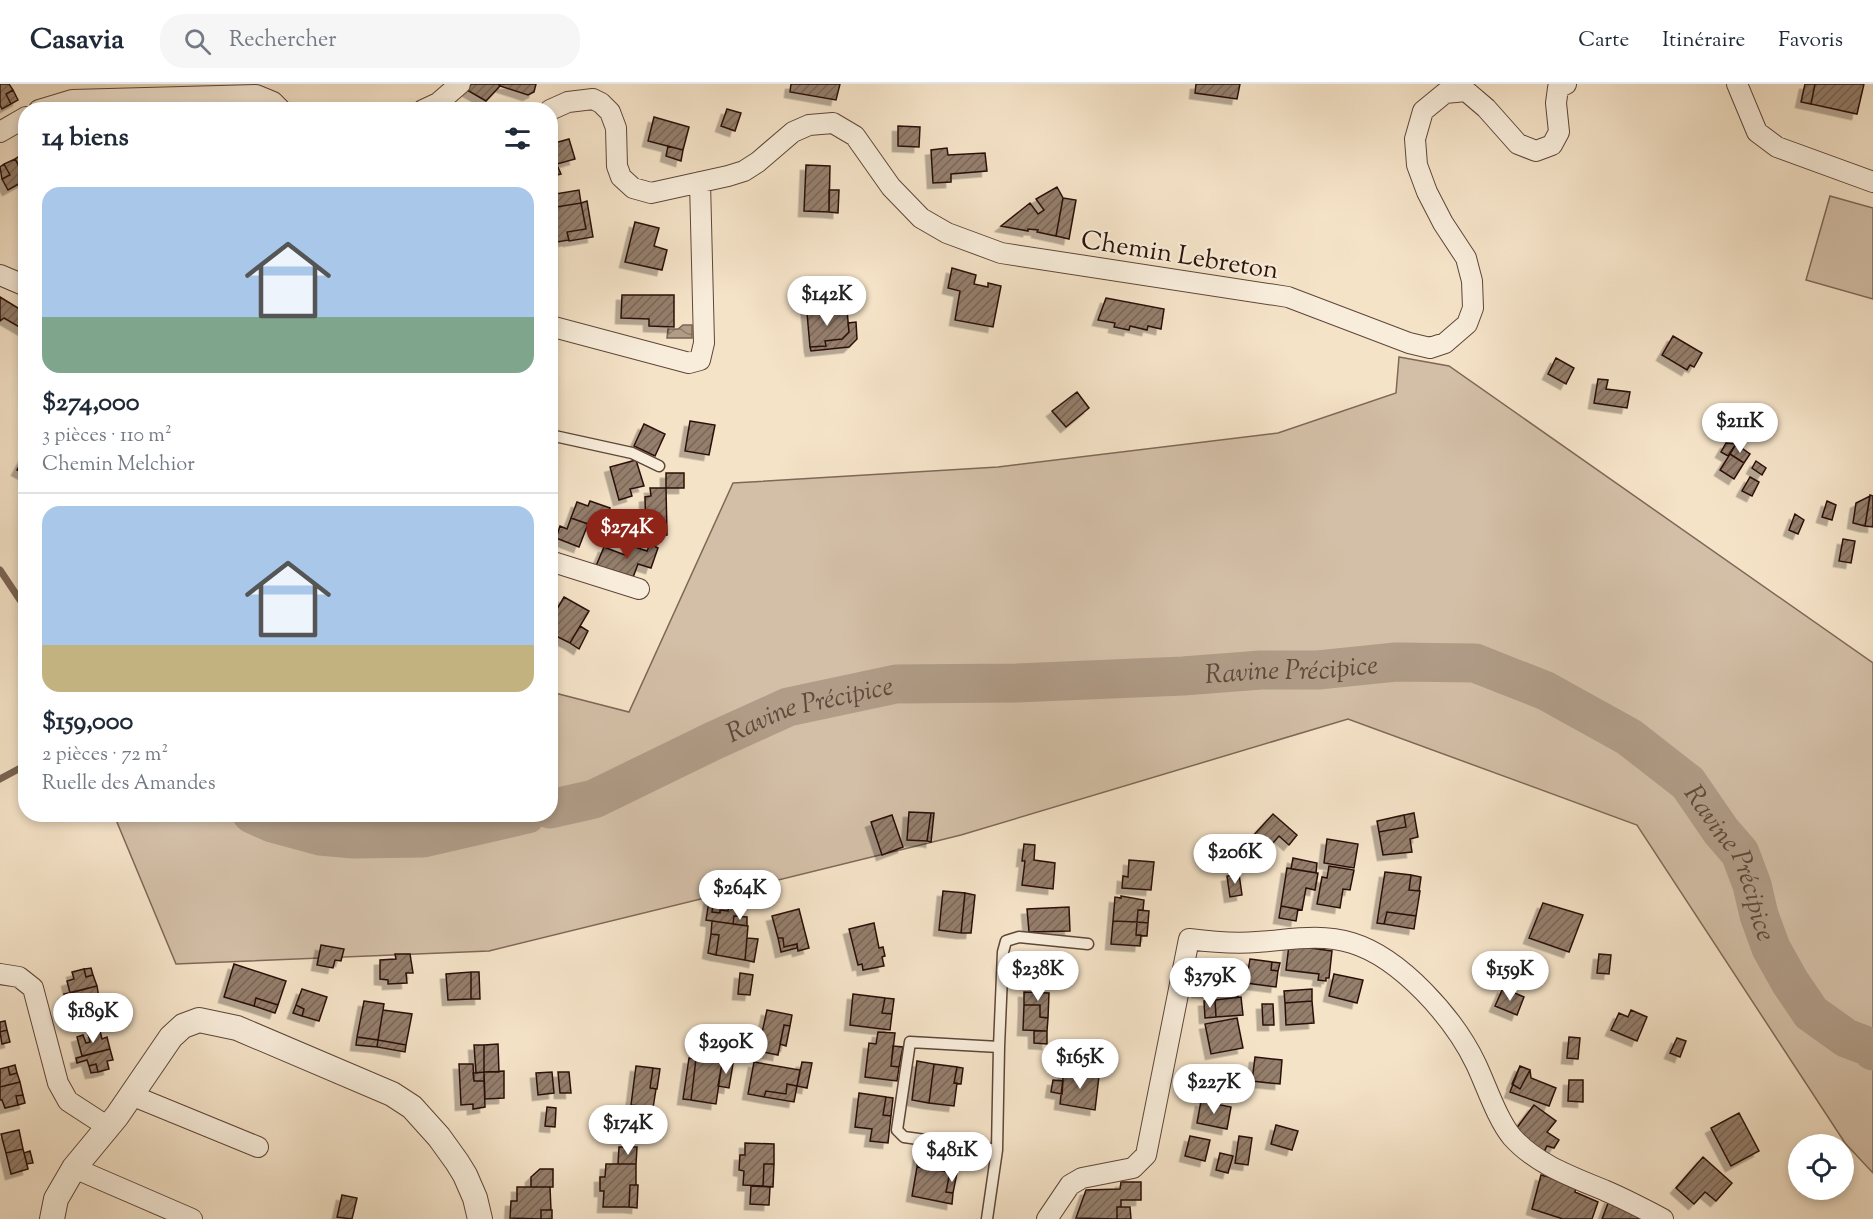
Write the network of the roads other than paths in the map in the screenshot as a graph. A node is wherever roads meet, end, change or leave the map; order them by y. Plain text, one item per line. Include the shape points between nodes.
1 (460, 84) edge
2 (1566, 84) edge
3 (1736, 84) edge
4 (63, 102) edge
5 (273, 102) edge
6 (439, 102) edge
7 (558, 106) edge
8 (18, 122) edge
9 (0, 132) edge
10 (700, 182) junction
11 (1873, 182) edge
12 (0, 275) edge
13 (18, 283) edge
14 (558, 328) edge
15 (558, 437) edge
16 (658, 466) dead end
17 (558, 564) edge
18 (639, 589) dead end
19 (1088, 944) dead end
20 (0, 974) edge
21 (999, 1047) junction
22 (131, 1095) junction
23 (108, 1127) junction
24 (258, 1147) dead end
25 (997, 1150) junction
26 (74, 1168) junction
27 (52, 1219) edge
28 (192, 1219) edge
29 (480, 1219) edge
30 (987, 1219) edge
31 (1047, 1219) edge
32 (1663, 1219) edge

1 - 6 street
2 - 10 street, Chemin Lebreton via 1558,88 1558,132 1552,145 1536,151 1518,144 1466,92 1444,93 1423,111 1415,139 1417,165 1443,223 1466,258 1473,281 1473,308 1467,324 1444,343 1431,348 1288,297 1001,253 947,233 921,218 891,187 855,136 833,123 809,124 744,171
3 - 11 street via 1757,132 1777,147
4 - 5 street via 256,95
7 - 10 street, Chemin Lebreton via 593,99 610,112 616,128 617,166 633,189 651,193
8 - 9 street
10 - 14 street via 704,343 699,360 689,363 670,359
12 - 13 street
15 - 16 lane via 632,453
17 - 18 street
19 - 21 lane via 1019,937 1006,941
20 - 23 street via 19,977 33,988 58,1083 68,1101
21 - 25 lane
21 - 25 lane via 910,1042 897,1130 904,1137
22 - 23 street
22 - 24 street
22 - 29 street via 183,1026 198,1020 237,1028 392,1094 412,1107 465,1175
23 - 26 street
25 - 30 lane
26 - 27 street via 56,1199
26 - 28 street
31 - 32 street via 1070,1185 1082,1178 1133,1168 1146,1155 1189,939 1222,943 1323,937 1375,952 1432,1000 1458,1031 1511,1136 1533,1156

